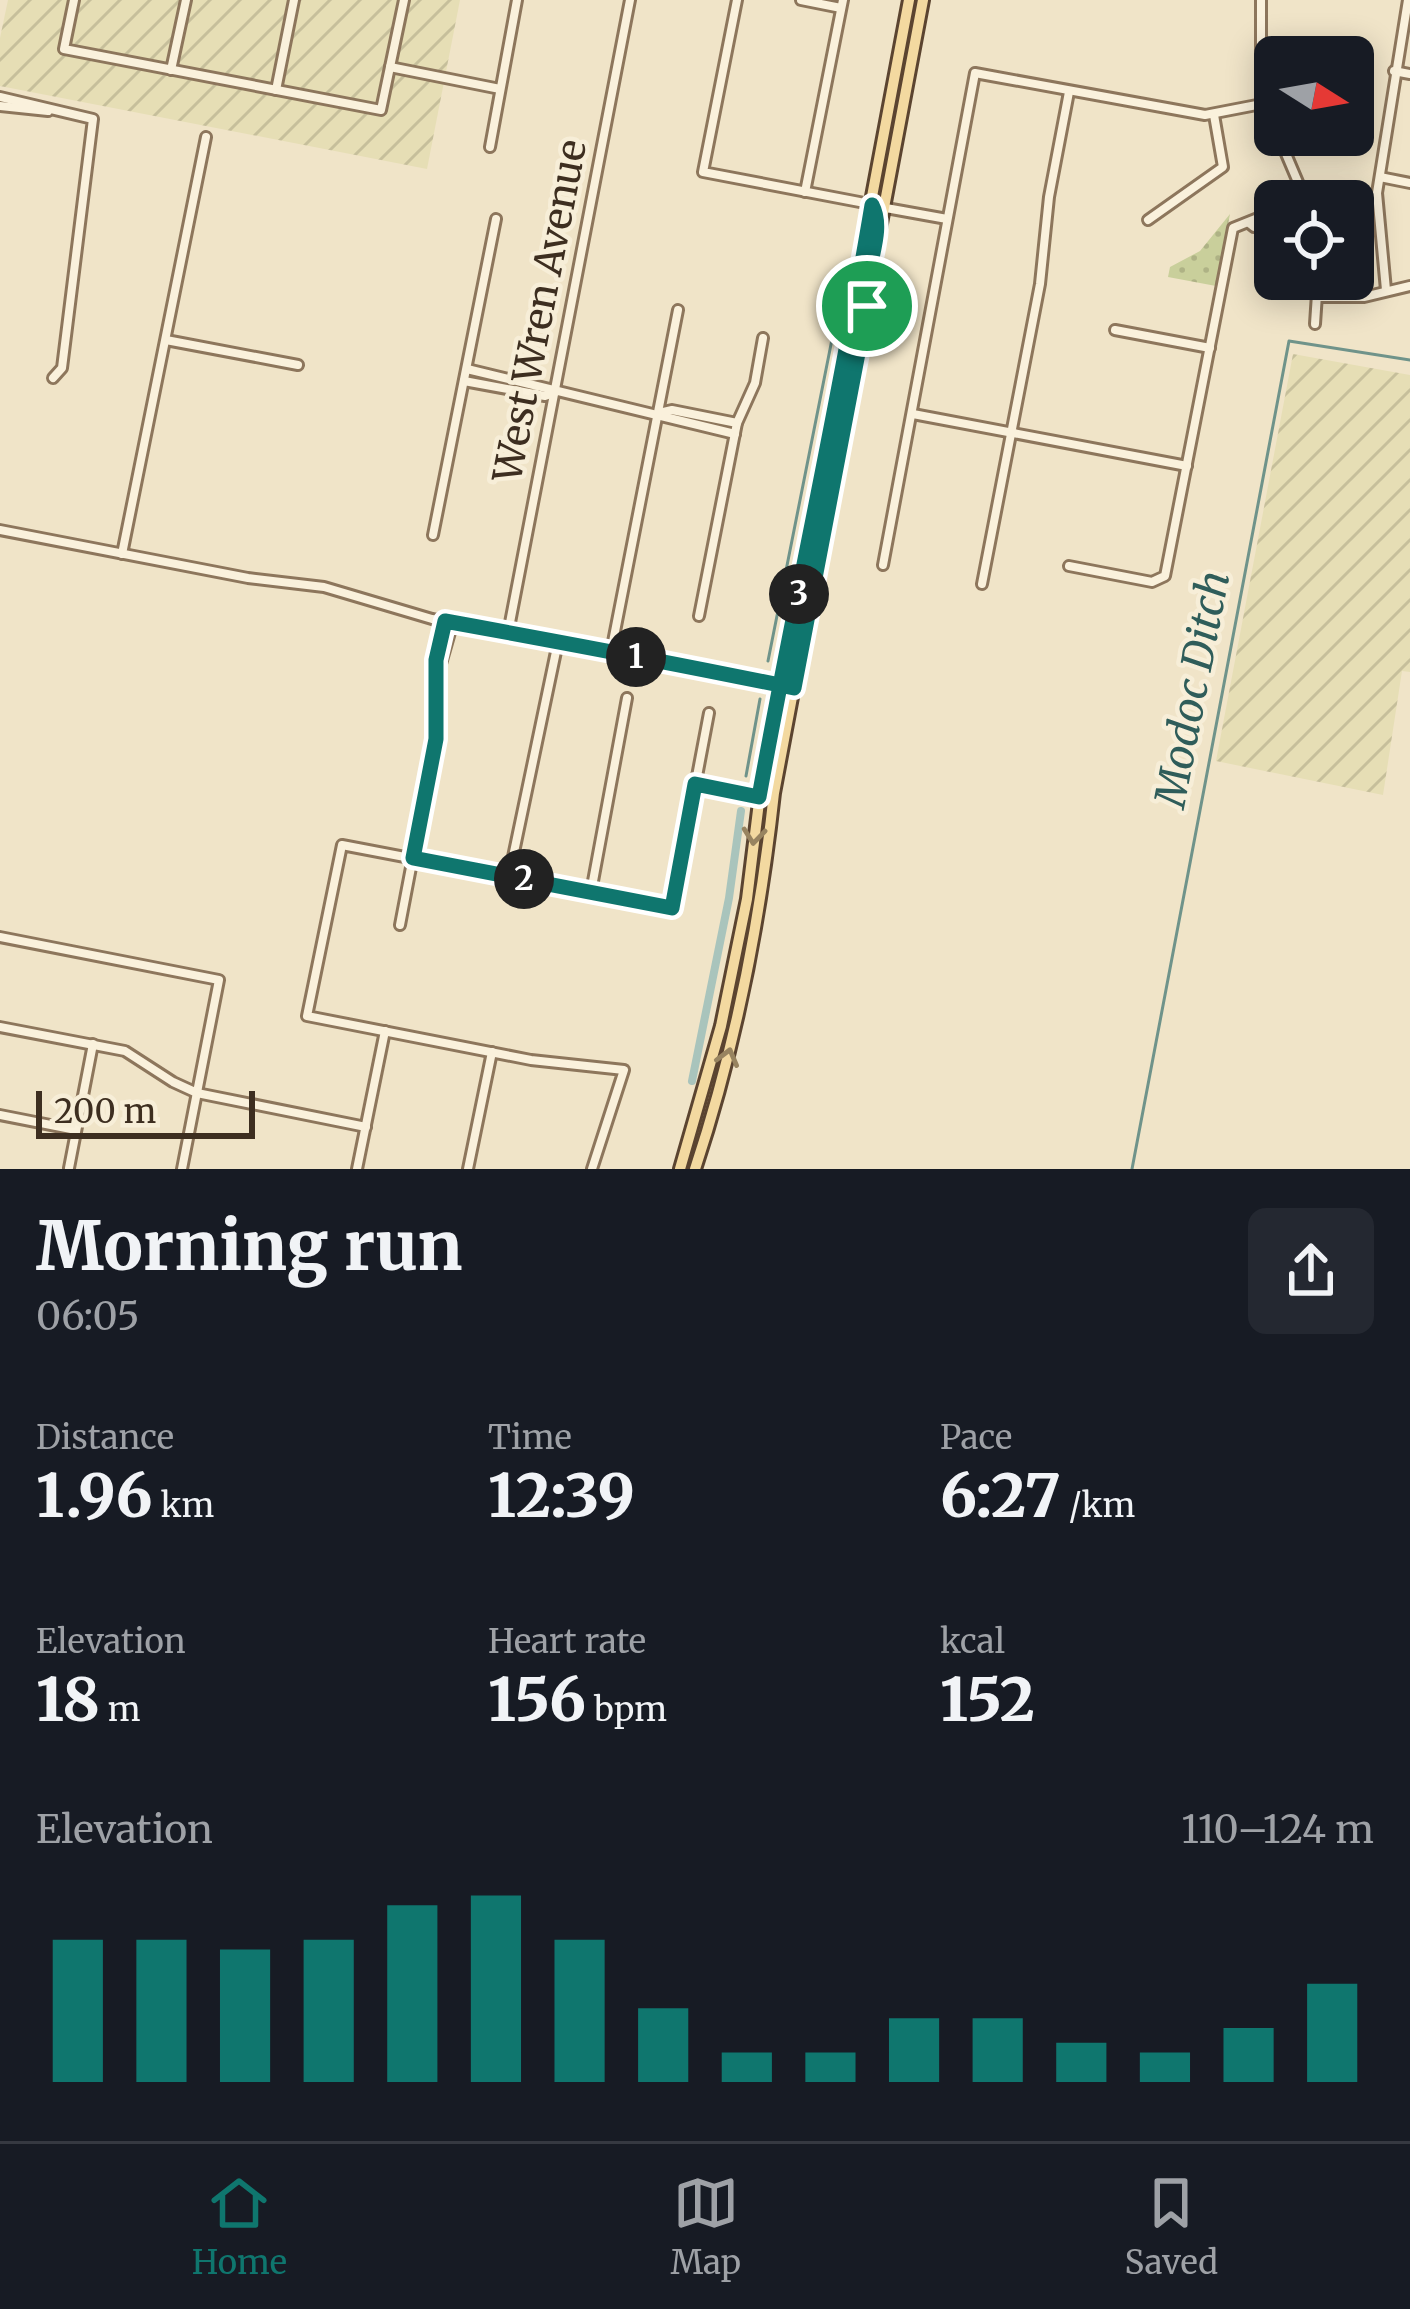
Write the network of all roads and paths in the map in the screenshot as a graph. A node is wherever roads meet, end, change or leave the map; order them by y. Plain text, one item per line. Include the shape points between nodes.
1 (74, 0) edge
2 (185, 0) edge
3 (294, 0) edge
4 (404, 0) edge
5 (518, 0) edge
6 (630, 0) edge
7 (736, 0) edge
8 (801, 0) edge
9 (909, 0) edge
10 (923, 0) edge
11 (1261, 0) edge
12 (1408, 0) edge
13 (843, 4) edge
14 (1260, 36) edge
15 (390, 67) junction
16 (171, 70) junction
17 (1394, 71) junction
18 (1410, 74) edge
19 (500, 89) junction
20 (276, 90) junction
21 (1069, 92) junction
22 (890, 99) junction
23 (0, 101) edge
24 (1254, 106) edge
25 (1214, 115) junction
26 (206, 137) dead end
27 (490, 147) dead end
28 (1380, 177) junction
29 (1410, 183) edge
30 (805, 192) junction
31 (872, 205) junction
32 (886, 208) junction
33 (1254, 217) edge
34 (496, 219) dead end
35 (947, 219) junction
36 (1148, 220) dead end
37 (1249, 224) junction
38 (1254, 226) edge
39 (1410, 286) edge
40 (1386, 290) junction
41 (1374, 294) edge
42 (1318, 300) edge
43 (867, 306) junction
44 (677, 310) dead end
45 (1315, 324) dead end
46 (1114, 330) dead end
47 (763, 338) dead end
48 (166, 340) junction
49 (1210, 348) junction
50 (298, 365) dead end
51 (467, 369) junction
52 (53, 378) dead end
53 (464, 381) junction
54 (555, 393) junction
55 (658, 413) junction
56 (913, 414) junction
57 (736, 428) junction
58 (1011, 433) junction
59 (1187, 466) junction
60 (0, 530) edge
61 (434, 535) dead end
62 (122, 554) junction
63 (884, 565) dead end
64 (1069, 566) dead end
65 (982, 584) dead end
66 (699, 616) dead end
67 (449, 621) junction
68 (508, 633) junction
69 (558, 642) junction
70 (610, 652) junction
71 (787, 686) junction
72 (627, 698) dead end
73 (709, 713) dead end
74 (695, 784) junction
75 (759, 797) junction
76 (413, 858) junction
77 (509, 876) junction
78 (590, 892) junction
79 (400, 925) dead end
80 (0, 937) edge
81 (0, 1027) edge
82 (385, 1031) junction
83 (93, 1044) junction
84 (492, 1052) junction
85 (197, 1093) junction
86 (0, 1115) edge
87 (366, 1127) junction
88 (76, 1130) junction
89 (69, 1168) edge
90 (182, 1169) edge
91 (357, 1169) edge
92 (468, 1169) edge
93 (592, 1169) edge
94 (688, 1169) edge

1 - 16 street via 64,49
2 - 16 street
3 - 20 street
4 - 15 street
5 - 19 street
6 - 54 street, West Wren Avenue
7 - 30 street via 703,172
8 - 13 street
9 - 22 main road
10 - 32 main road
11 - 14 street
12 - 17 street
13 - 30 street
15 - 19 street
15 - 20 street via 381,110
16 - 20 street
17 - 18 street
17 - 28 street
19 - 27 street
21 - 25 street
21 - 35 street via 975,73
21 - 58 street
22 - 31 main road
22 - 32 main road
23 - 52 street via 93,119 62,368
24 - 25 street
25 - 36 street via 1223,166
26 - 48 street
28 - 29 street
28 - 40 street
30 - 31 street
31 - 43 main road
31 - 71 main road
32 - 35 street
32 - 43 main road
33 - 37 street
34 - 51 street
35 - 56 street
37 - 38 street
37 - 49 street via 1233,228
39 - 40 street
40 - 41 street
42 - 45 street
43 - 71 main road
44 - 55 street
46 - 49 street
47 - 57 street
48 - 50 street
48 - 62 street
49 - 59 street
51 - 53 street
51 - 54 street
53 - 54 street
53 - 61 street
54 - 55 street
54 - 68 street, West Wren Avenue
55 - 57 street
55 - 70 street
56 - 58 street
56 - 63 street
57 - 66 street
58 - 59 street
58 - 65 street
59 - 64 street via 1162,579
60 - 62 street
62 - 67 street via 324,587
67 - 68 street
67 - 76 street via 436,660 436,739
68 - 69 street
69 - 70 street
69 - 77 street
70 - 71 street
71 - 75 main road
94 -> 71 main road via 737,1023
72 - 78 street
73 - 74 street
74 - 75 street
74 - 78 street via 672,908
75 -> 94 main road via 747,899
76 - 77 street
76 - 79 street
76 - 82 street via 342,844 307,1016
77 - 78 street
80 - 85 street via 219,980
81 - 83 street
82 - 84 street
82 - 87 street
83 - 85 street via 136,1056
83 - 88 street
84 - 92 street
84 - 93 street via 624,1070
85 - 87 street
85 - 90 street
86 - 88 street
87 - 91 street
88 - 89 street

